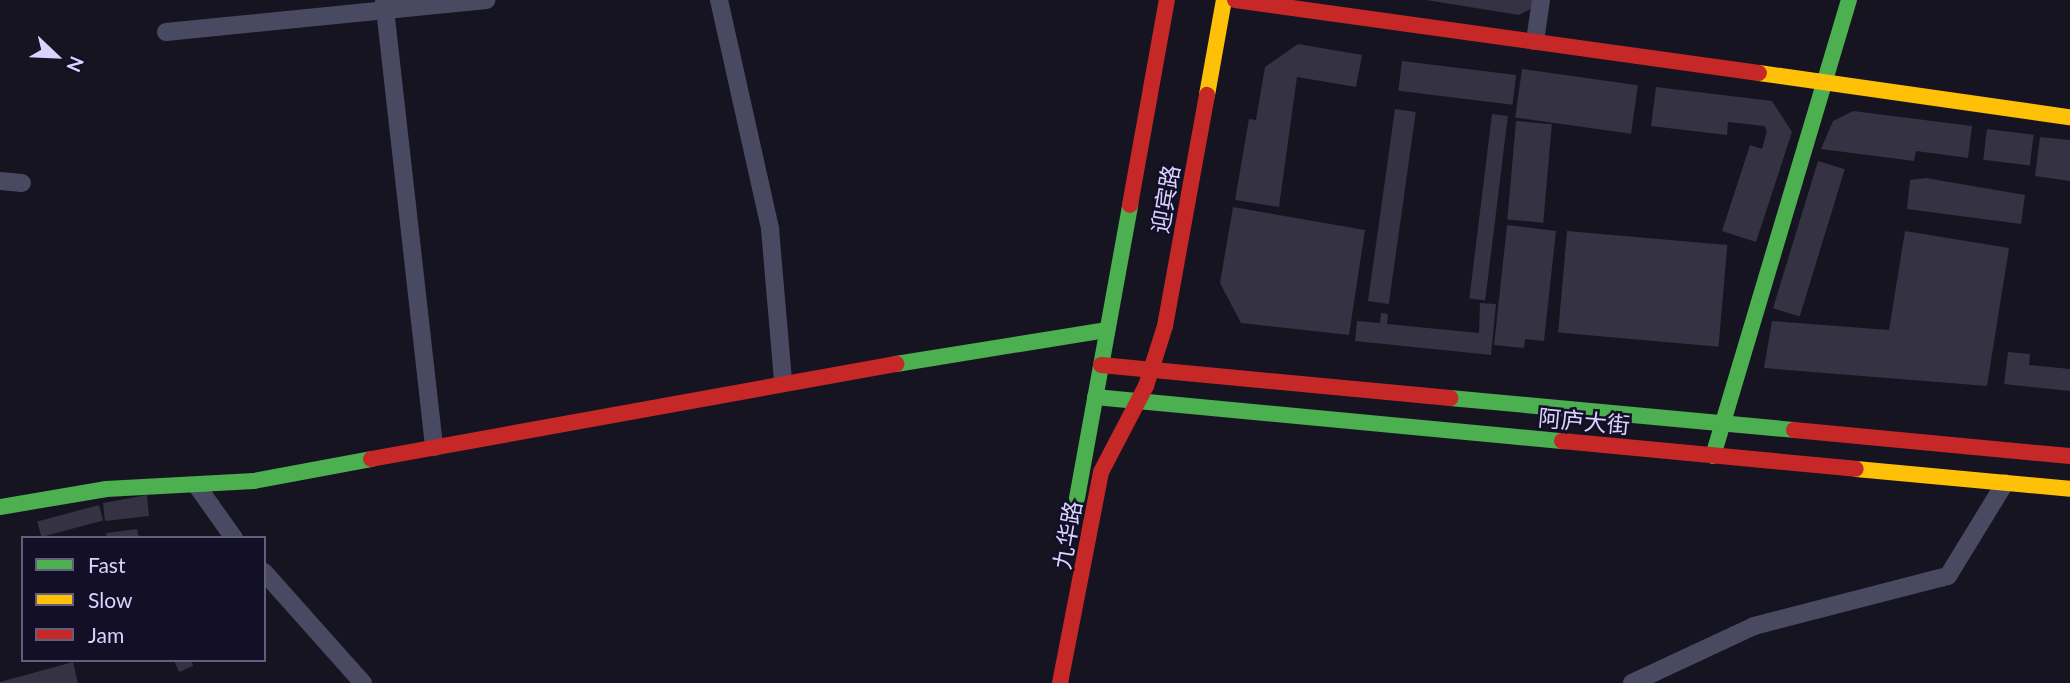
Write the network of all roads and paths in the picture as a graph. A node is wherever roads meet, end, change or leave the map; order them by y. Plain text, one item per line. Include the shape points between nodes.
1 (486, 0) edge
2 (719, 0) edge
3 (1167, 0) edge
4 (1224, 0) edge
5 (1235, 0) edge
6 (1541, 0) edge
7 (1849, 0) edge
8 (384, 5) edge
9 (166, 32) dead end
10 (1535, 41) junction
11 (1825, 81) junction
12 (2070, 117) edge
13 (0, 181) edge
14 (22, 183) dead end
15 (1107, 330) junction
16 (1101, 365) junction
17 (1152, 370) junction
18 (783, 383) junction
19 (1095, 397) junction
20 (1138, 401) junction
21 (1723, 424) junction
22 (434, 447) junction
23 (1713, 456) junction
24 (2070, 456) edge
25 (2006, 484) junction
26 (197, 486) junction
27 (2070, 489) edge
28 (0, 507) edge
29 (233, 536) edge
30 (266, 574) edge
31 (1045, 663) dead end
32 (363, 683) edge
33 (1060, 683) edge
34 (1632, 683) edge

1 - 8 street
2 - 18 street via 770,229
3 - 15 main road, 迎宾路
4 - 17 main road, 迎宾路 via 1170,302
5 - 10 main road
6 - 10 street
7 - 11 main road
8 - 9 street
8 - 22 street
10 - 11 main road
11 - 12 main road
11 - 21 main road
13 - 14 street
15 - 16 main road, 迎宾路
15 - 18 main road
16 - 17 main road
16 - 19 main road, 迎宾路
17 - 20 main road, 迎宾路
17 - 21 main road
18 - 22 main road
19 - 20 main road, 阿庐大街
19 - 31 main road, 九华路
20 - 23 main road, 阿庐大街
20 - 33 main road, 九华路 via 1101,472
21 - 23 main road
21 - 24 main road
22 - 26 main road via 254,481
23 - 25 main road, 阿庐大街
25 - 27 main road, 阿庐大街
25 - 34 street via 1948,576 1754,626
26 - 28 main road via 106,489
26 - 29 street
30 - 32 street

